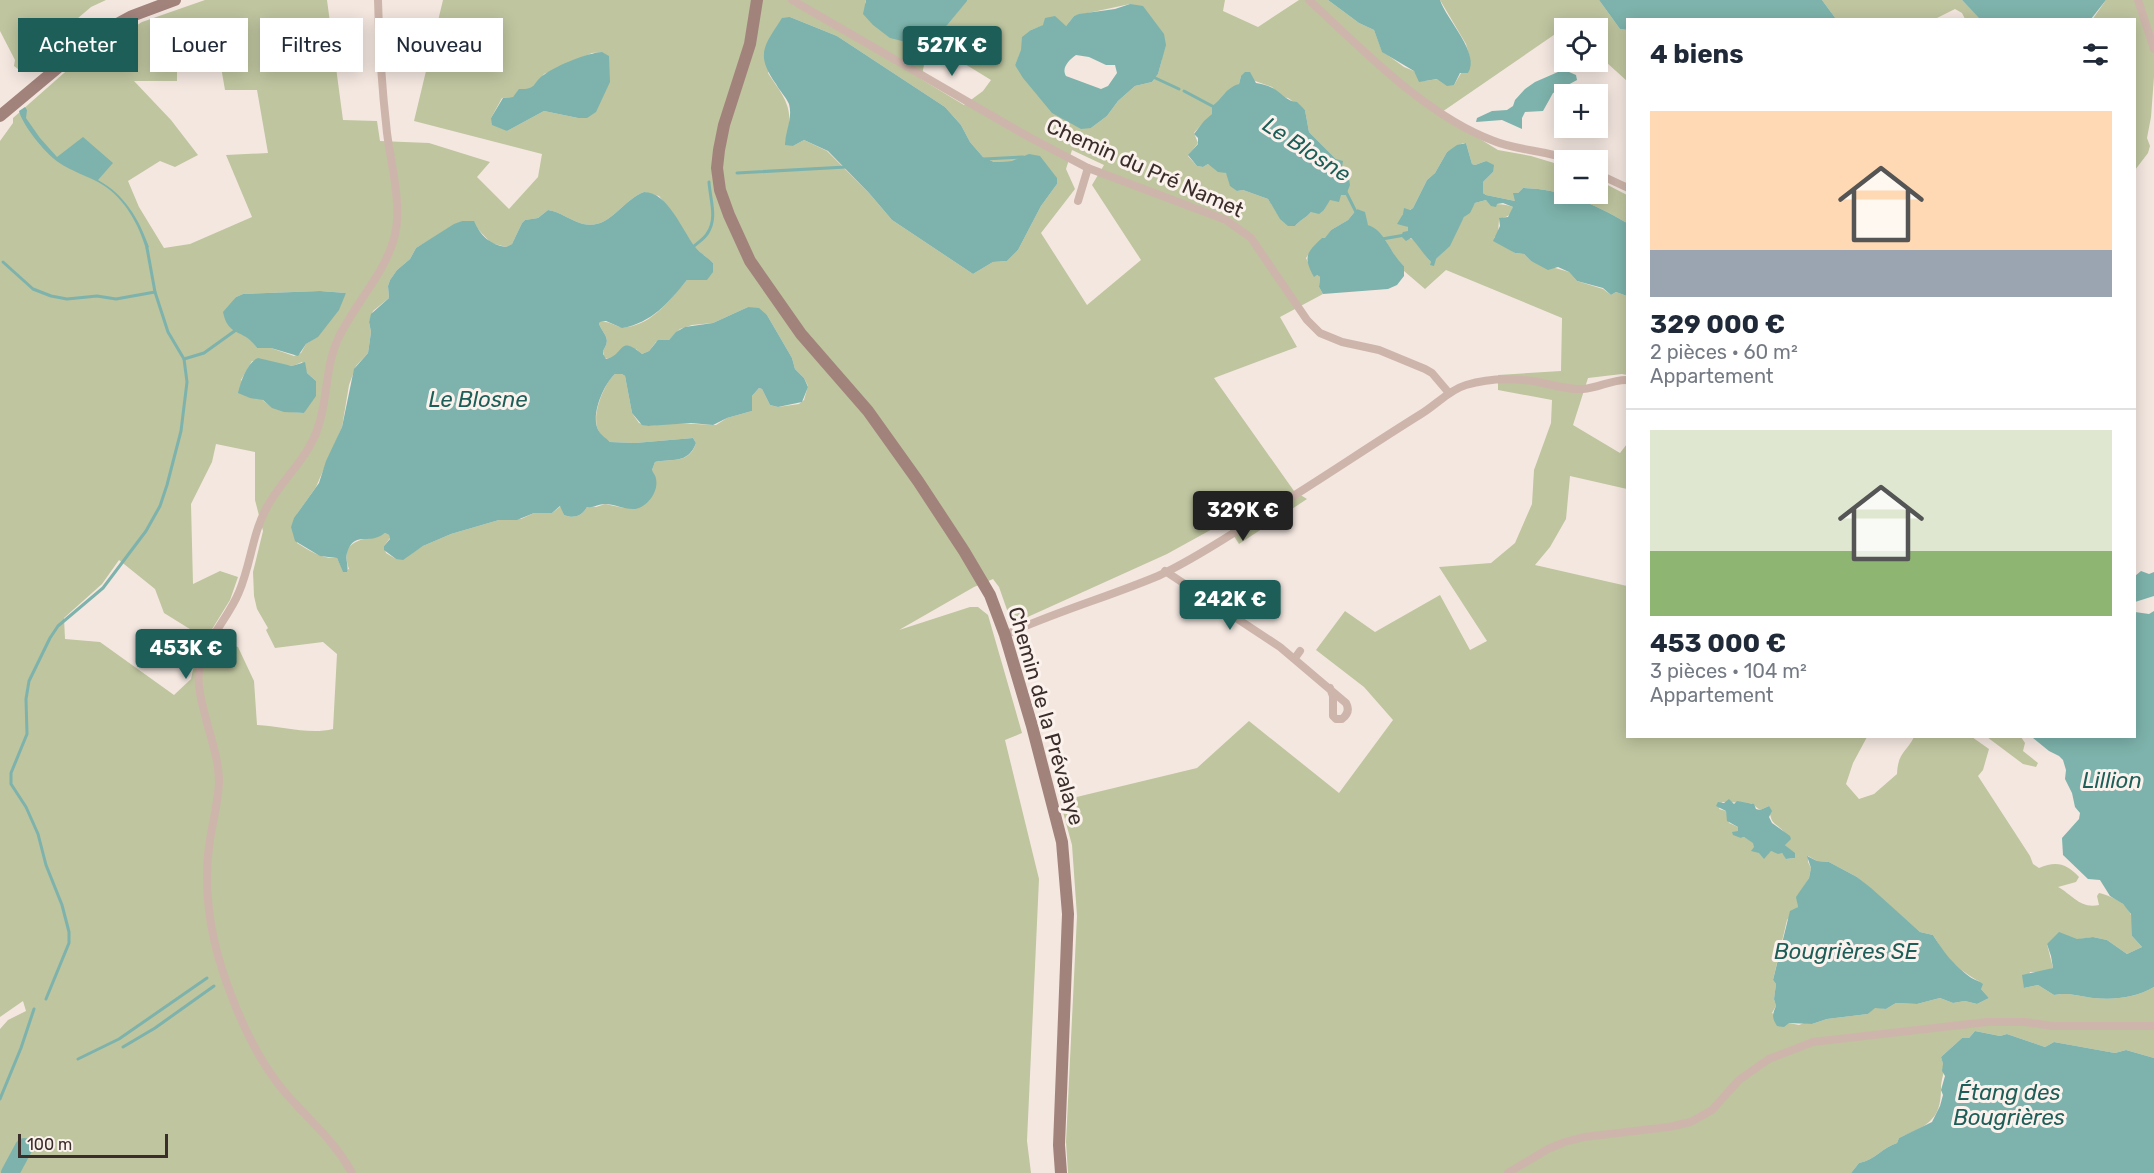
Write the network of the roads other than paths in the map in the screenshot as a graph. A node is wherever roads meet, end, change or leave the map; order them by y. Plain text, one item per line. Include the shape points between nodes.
1 (174, 0) edge
2 (378, 0) edge
3 (757, 0) edge
4 (792, 0) edge
5 (1309, 0) edge
6 (2138, 0) edge
7 (2140, 13) junction
8 (2135, 18) edge
9 (2154, 49) edge
10 (0, 116) edge
11 (1554, 156) edge
12 (1088, 168) junction
13 (1608, 179) edge
14 (1626, 187) edge
15 (1078, 201) dead end
16 (1626, 380) edge
17 (1449, 393) junction
18 (1166, 571) junction
19 (1005, 635) junction
20 (1330, 688) dead end
21 (2154, 1026) edge
22 (352, 1173) edge
23 (1061, 1173) edge
24 (1508, 1173) edge

1 - 10 street via 97,35
2 - 22 street via 396,200 395,235 387,257 339,335 316,432 261,520 241,588 203,656 199,679 218,765 218,796 207,865 213,930 222,971 266,1067 335,1145
3 - 19 street, Chemin de la Prévalaye via 750,44 719,150 720,190 729,215 750,261 773,296 868,411 951,531 990,595
4 - 12 street, Chemin du Pré Namet
5 - 11 street via 1407,89 1464,126 1493,141
6 - 7 street
7 - 8 street
7 - 9 street
12 - 15 street
12 - 17 street, Chemin du Pré Namet via 1240,228 1261,249 1320,333 1379,350 1425,369
13 - 14 street
16 - 17 street via 1584,389 1522,380 1490,380
17 - 18 street via 1250,523
18 - 19 street
18 - 20 street via 1297,655
19 - 23 street, Chemin de la Prévalaye via 1062,842 1068,914
21 - 24 street via 1987,1022 1813,1042 1769,1059 1739,1080 1712,1110 1691,1122 1565,1142

